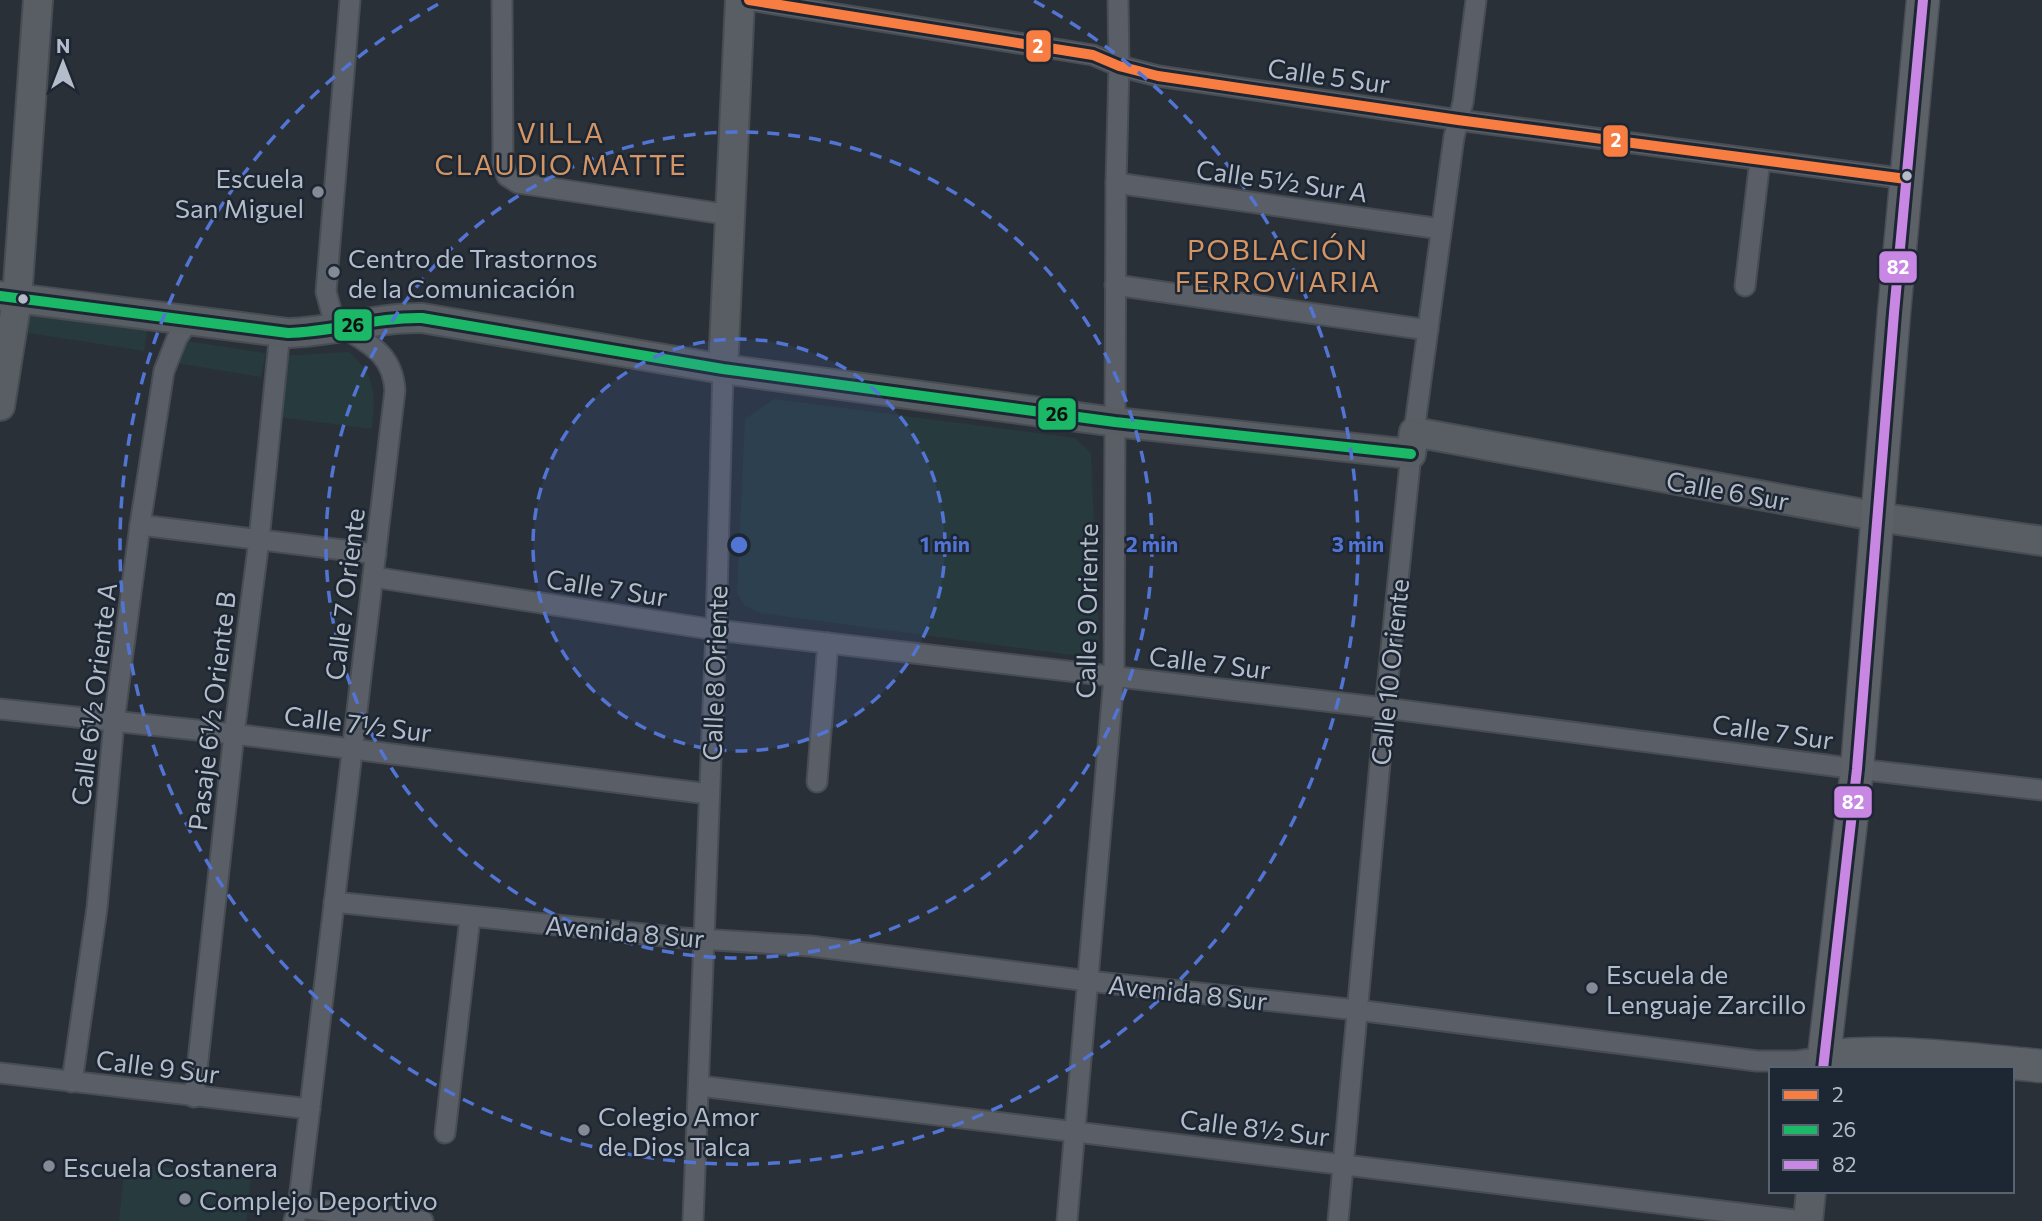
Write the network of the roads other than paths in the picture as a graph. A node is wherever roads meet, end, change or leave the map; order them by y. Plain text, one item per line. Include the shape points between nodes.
1 (38, 0) edge
2 (350, 0) edge
3 (502, 0) edge
4 (740, 0) edge
5 (749, 0) edge
6 (1118, 0) edge
7 (1476, 0) edge
8 (1923, 0) edge
9 (1119, 66) junction
10 (1458, 120) junction
11 (1760, 160) junction
12 (1906, 179) junction
13 (1116, 183) junction
14 (730, 215) junction
15 (1441, 229) junction
16 (1115, 285) junction
17 (1745, 285) dead end
18 (9, 298) edge
19 (190, 319) junction
20 (344, 328) junction
21 (1428, 330) junction
22 (280, 332) junction
23 (723, 369) junction
24 (0, 406) edge
25 (1115, 422) junction
26 (1413, 443) junction
27 (1877, 516) junction
28 (140, 525) junction
29 (259, 540) junction
30 (2042, 541) edge
31 (376, 554) junction
32 (373, 577) junction
33 (716, 630) junction
34 (828, 643) junction
35 (1114, 677) junction
36 (1385, 708) junction
37 (0, 709) edge
38 (114, 722) junction
39 (234, 734) junction
40 (352, 750) junction
41 (1857, 769) junction
42 (817, 782) dead end
43 (2042, 790) edge
44 (709, 794) junction
45 (334, 902) junction
46 (470, 918) junction
47 (705, 939) junction
48 (1088, 981) junction
49 (1357, 1010) junction
50 (1824, 1063) edge
51 (2042, 1066) edge
52 (0, 1073) edge
53 (72, 1082) junction
54 (699, 1086) junction
55 (194, 1097) junction
56 (310, 1110) junction
57 (1074, 1132) junction
58 (445, 1133) dead end
59 (1343, 1164) junction
60 (1811, 1193) edge
61 (296, 1214) edge
62 (412, 1220) edge
63 (693, 1221) edge
64 (1067, 1221) edge
65 (1338, 1221) edge
66 (1806, 1221) edge

1 - 18 street
2 - 20 street, Calle 7 Oriente via 326,292 334,321
3 - 14 street via 503,164 507,176 518,183
4 - 14 street, Calle 8 Oriente
5 - 9 street, Calle 5 Sur via 1093,55
6 - 9 street, Calle 9 Oriente
7 - 10 street, Calle 10 Oriente
8 - 12 main road
9 - 10 street, Calle 5 Sur via 1158,76
9 - 13 street, Calle 9 Oriente
10 - 11 street, Calle 5 Sur
10 - 15 street, Calle 10 Oriente
11 - 12 street, Calle 5 Sur
11 - 17 street
12 - 27 main road
13 - 15 street, Calle 5½ Sur A
13 - 16 street, Calle 9 Oriente
14 - 23 street, Calle 8 Oriente
15 - 21 street, Calle 10 Oriente
16 - 21 street
16 - 25 street, Calle 9 Oriente
18 - 19 street, Calle 6 Sur
18 - 24 street
19 - 22 street, Calle 6 Sur
19 - 28 street, Calle 6½ Oriente A via 164,371
20 - 22 street, Calle 6 Sur
20 - 23 street, Calle 6 Sur via 394,318 422,318
20 - 31 street, Calle 7 Oriente via 383,356 394,380
21 - 26 street, Calle 10 Oriente
22 - 29 street, Pasaje 6½ Oriente B
23 - 25 street, Calle 6 Sur
23 - 33 street, Calle 8 Oriente
25 - 26 street, Calle 6 Sur
25 - 35 street, Calle 9 Oriente
26 - 27 street, Calle 6 Sur
26 - 36 street, Calle 10 Oriente
27 - 30 street, Calle 6 Sur
27 - 41 main road
28 - 29 street
28 - 38 street, Calle 6½ Oriente A
29 - 31 street
29 - 39 street, Pasaje 6½ Oriente B
31 - 32 street, Calle 7 Oriente
32 - 33 street, Calle 7 Sur
32 - 40 street, Calle 7 Oriente
33 - 34 street, Calle 7 Sur
33 - 44 street, Calle 8 Oriente
34 - 35 street, Calle 7 Sur
34 - 42 street
35 - 36 street, Calle 7 Sur
35 - 48 street, Calle 9 Oriente
36 - 41 street, Calle 7 Sur
36 - 49 street, Calle 10 Oriente
37 - 38 street, Calle 7½ Sur
38 - 39 street, Calle 7½ Sur
38 - 53 street, Calle 6½ Oriente A via 97,908
39 - 40 street, Calle 7½ Sur
39 - 55 street, Pasaje 6½ Oriente B
40 - 44 street, Calle 7½ Sur
40 - 45 street, Calle 7 Oriente
41 - 43 street, Calle 7 Sur
41 - 50 main road
44 - 47 street, Calle 8 Oriente
45 - 46 street, Avenida 8 Sur
45 - 56 street, Calle 7 Oriente
46 - 47 street, Avenida 8 Sur
46 - 58 street
47 - 48 street, Avenida 8 Sur via 810,946
47 - 54 street, Calle 8 Oriente
48 - 49 street, Avenida 8 Sur
48 - 57 street, Calle 9 Oriente
49 - 50 street, Avenida 8 Sur via 1756,1060
49 - 59 street, Calle 10 Oriente
50 - 51 main road, Avenida 8 Sur via 1852,1053
52 - 53 street, Calle 9 Sur
53 - 55 street, Calle 9 Sur
54 - 57 street, Calle 8½ Sur
54 - 63 street, Calle 8 Oriente
55 - 56 street, Calle 9 Sur
56 - 61 street, Calle 7 Oriente
57 - 59 street, Calle 8½ Sur
57 - 64 street, Calle 9 Oriente
59 - 65 street, Calle 10 Oriente
59 - 66 street, Calle 8½ Sur
60 - 66 street
61 - 62 street

